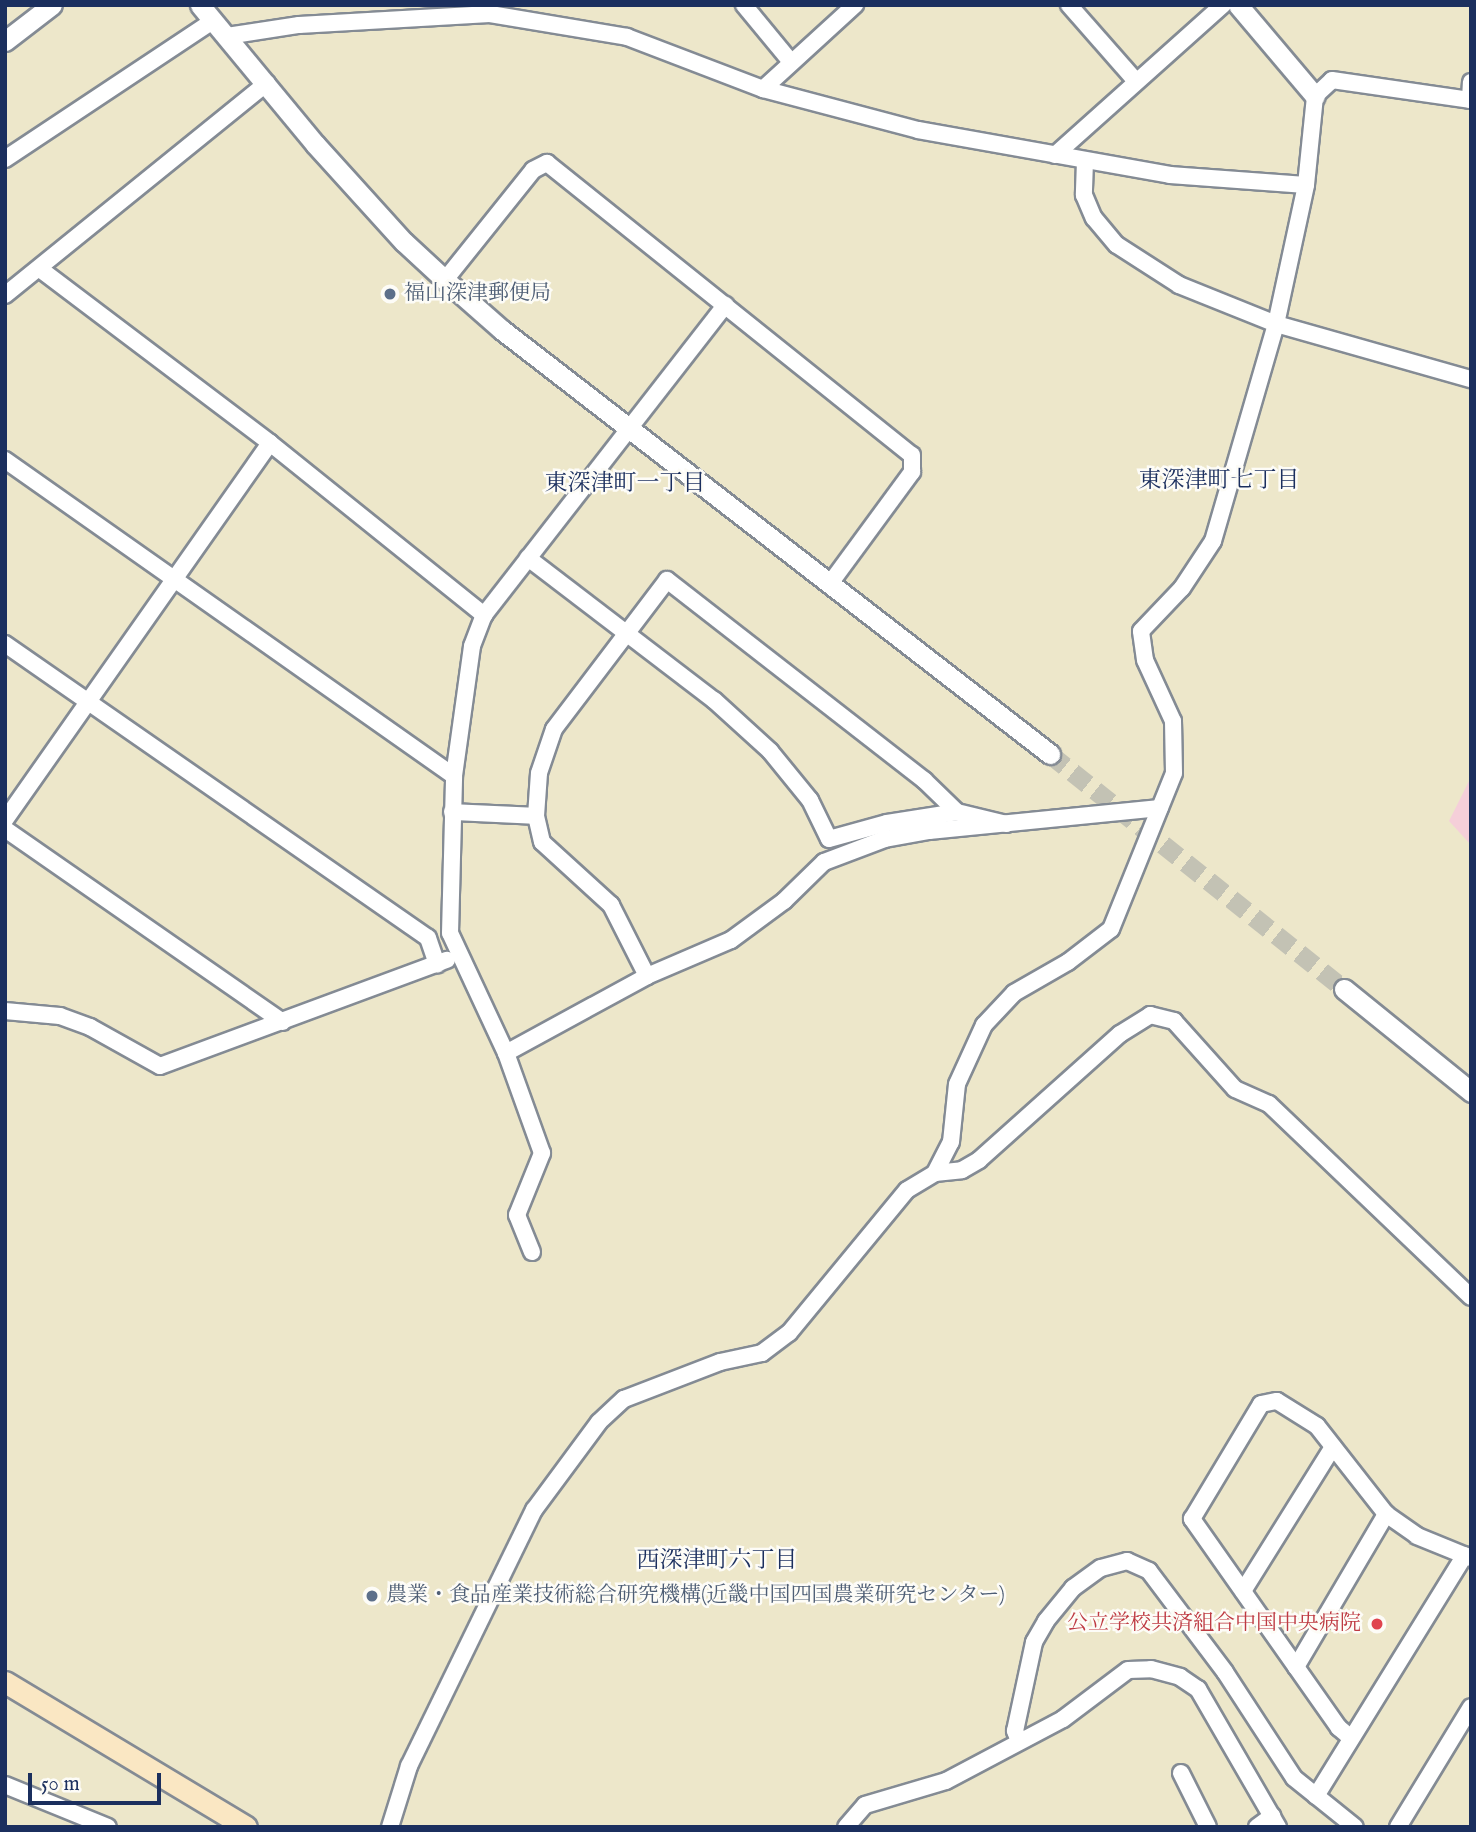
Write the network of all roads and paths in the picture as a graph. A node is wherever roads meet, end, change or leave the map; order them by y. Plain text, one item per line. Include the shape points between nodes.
1 (52, 5) edge
2 (200, 5) edge
3 (379, 5) edge
4 (744, 5) edge
5 (855, 5) edge
6 (1069, 5) edge
7 (1223, 5) edge
8 (1238, 5) edge
9 (213, 21) junction
10 (368, 22) junction
11 (227, 36) junction
12 (5, 41) edge
13 (791, 62) junction
14 (1135, 80) junction
15 (1471, 82) edge
16 (267, 83) junction
17 (763, 89) junction
18 (1315, 96) junction
19 (1055, 155) junction
20 (5, 159) edge
21 (1085, 161) junction
22 (1306, 185) junction
23 (40, 269) junction
24 (445, 280) junction
25 (6, 294) edge
26 (725, 305) junction
27 (1276, 324) junction
28 (1471, 379) edge
29 (632, 430) junction
30 (270, 443) junction
31 (5, 460) edge
32 (528, 558) junction
33 (178, 578) junction
34 (830, 585) junction
35 (484, 615) junction
36 (624, 631) junction
37 (5, 644) edge
38 (90, 702) junction
39 (1050, 754) tunnel mouth
40 (454, 776) junction
41 (1160, 808) junction
42 (957, 811) junction
43 (452, 812) junction
44 (536, 816) junction
45 (5, 820) edge
46 (1007, 824) junction
47 (5, 829) edge
48 (459, 956) junction
49 (437, 964) junction
50 (647, 976) junction
51 (1344, 989) tunnel mouth
52 (5, 1011) edge
53 (283, 1022) junction
54 (506, 1053) junction
55 (1471, 1091) edge
56 (935, 1173) junction
57 (532, 1252) dead end
58 (1471, 1297) edge
59 (1333, 1447) junction
60 (1386, 1514) junction
61 (1468, 1557) edge
62 (1243, 1591) junction
63 (1296, 1667) junction
64 (5, 1682) edge
65 (1471, 1707) edge
66 (1351, 1738) junction
67 (1019, 1741) junction
68 (1181, 1773) dead end
69 (5, 1785) edge
70 (1316, 1796) junction
71 (220, 1820) edge
72 (1275, 1821) edge
73 (108, 1827) edge
74 (246, 1827) edge
75 (390, 1827) edge
76 (846, 1827) edge
77 (1208, 1827) edge
78 (1257, 1827) edge
79 (1355, 1827) edge
80 (1398, 1827) edge

1 - 12 street
2 - 9 street
3 - 10 street
4 - 13 street
5 - 13 street
6 - 14 street
7 - 14 street
8 - 18 street
9 - 11 street
9 - 20 street
10 - 11 street via 299,25
10 - 17 street via 490,14 627,37
11 - 16 street
13 - 17 street
14 - 19 street
15 - 18 street via 1470,100 1332,80
16 - 23 street
16 - 24 street via 314,144
17 - 19 street via 918,130
18 - 22 street
19 - 21 street
21 - 22 street via 1170,175
21 - 27 street via 1084,195 1094,218 1117,245 1180,285
22 - 27 street
23 - 25 street
23 - 30 street
24 - 26 street via 533,170 547,163
24 - 29 street
26 - 29 street
26 - 34 street via 912,455 912,472
27 - 28 street
27 - 41 street via 1213,541 1182,588 1141,631 1145,660 1173,720 1174,773
29 - 32 street
29 - 34 street
30 - 33 street
30 - 35 street
31 - 33 street
32 - 35 street
32 - 36 street
33 - 38 street
33 - 40 street
34 - 39 street
35 - 40 street via 472,646
36 - 42 street via 714,700 770,751 810,800 829,839 898,820
36 - 42 street via 667,580 924,780
36 - 44 street via 554,729 539,773
37 - 38 street
38 - 45 street
38 - 49 street via 428,938
40 - 43 street
41 - 46 street
41 - 56 street via 1111,929 1068,962 1014,993 984,1026 957,1084 951,1142
42 - 46 street
43 - 44 street
43 - 48 street via 450,933
44 - 50 street via 542,842 611,905
46 - 50 street via 885,839 824,862 784,901 731,940
47 - 53 street
48 - 49 street
48 - 54 street
49 - 53 street
50 - 54 street
51 - 55 street
52 - 53 street via 60,1016 90,1027 160,1066
54 - 57 street via 542,1153 517,1215
56 - 58 street via 962,1170 979,1160 1120,1034 1150,1015 1174,1021 1235,1089 1269,1104
56 - 75 street via 907,1190 789,1333 762,1353 720,1362 624,1399 599,1422 534,1510 409,1766
59 - 60 street
59 - 62 street
59 - 62 street via 1317,1426 1277,1401 1261,1404 1192,1519
60 - 61 street via 1417,1536
60 - 63 street
61 - 66 street
62 - 63 street
63 - 66 street
64 - 71 main road
65 - 80 street
66 - 70 street
67 - 70 street via 1015,1731 1034,1642 1046,1621 1073,1588 1101,1568 1127,1561 1149,1571 1225,1672 1294,1778
67 - 72 street via 1063,1719 1128,1670 1180,1677 1198,1689
67 - 76 street via 946,1781 865,1805
68 - 77 street
69 - 73 street
70 - 79 street
71 - 74 main road
72 - 78 street

